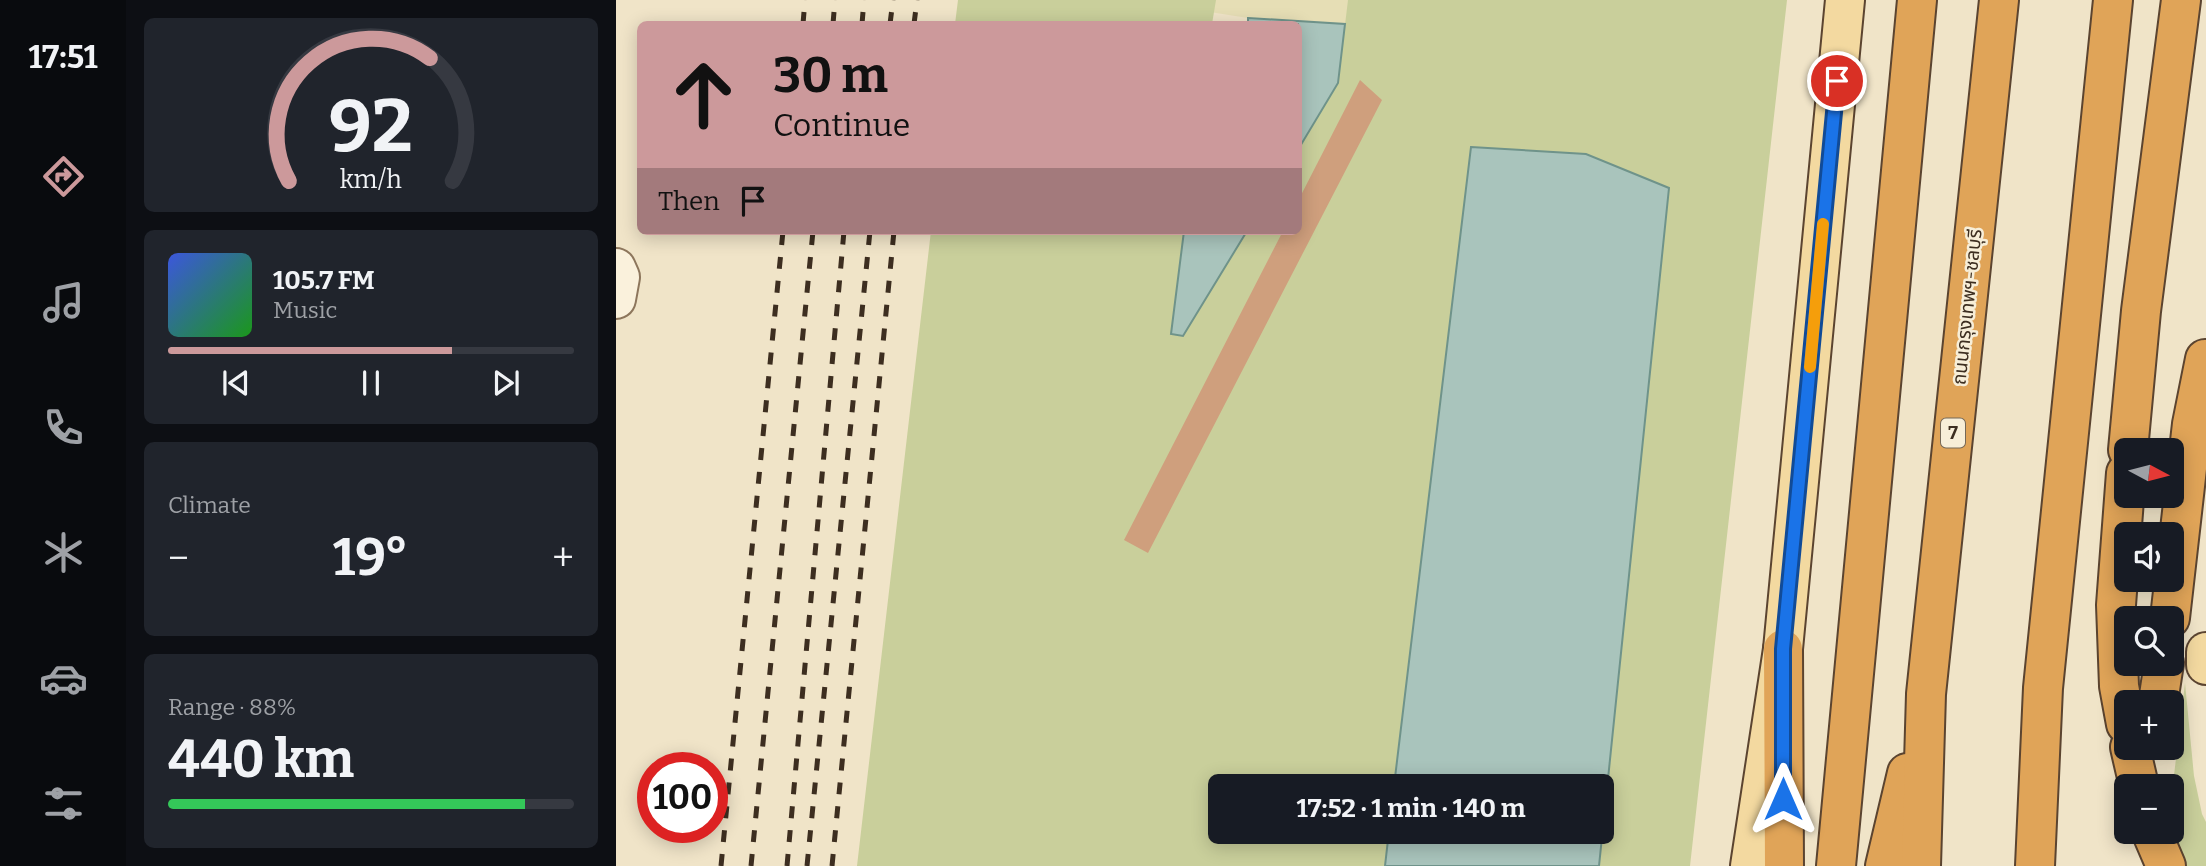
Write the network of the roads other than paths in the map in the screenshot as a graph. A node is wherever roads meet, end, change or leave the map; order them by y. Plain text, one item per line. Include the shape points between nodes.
1 (1845, 0) edge
2 (1917, 0) edge
3 (2000, 0) edge
4 (2113, 0) edge
5 (2181, 0) edge
6 (616, 268) edge
7 (616, 299) edge
8 (2206, 366) edge
9 (2129, 438) edge
10 (2123, 508) edge
11 (2171, 606) edge
12 (1783, 649) junction
13 (2206, 652) edge
14 (2206, 664) edge
15 (2120, 690) edge
16 (1926, 694) junction
17 (2139, 844) edge
18 (2157, 844) edge
19 (1750, 866) edge
20 (1784, 866) edge
21 (1836, 866) edge
22 (1885, 866) edge
23 (1921, 866) edge
24 (2035, 866) edge
25 (2137, 866) edge
26 (2166, 866) edge

1 - 12 main road
2 - 21 highway
3 - 16 highway, ถนนกรุงเทพฯ-ชลบุรี / 7
4 - 24 highway via 2043,688
5 - 9 highway
6 - 7 street via 620,278
8 - 11 highway via 2190,435
10 - 15 highway via 2116,605
12 - 19 main road
12 - 20 highway
13 - 14 main road
16 - 22 highway
16 - 23 highway, ถนนกรุงเทพฯ-ชลบุรี / 7
17 - 25 highway
18 - 26 highway

